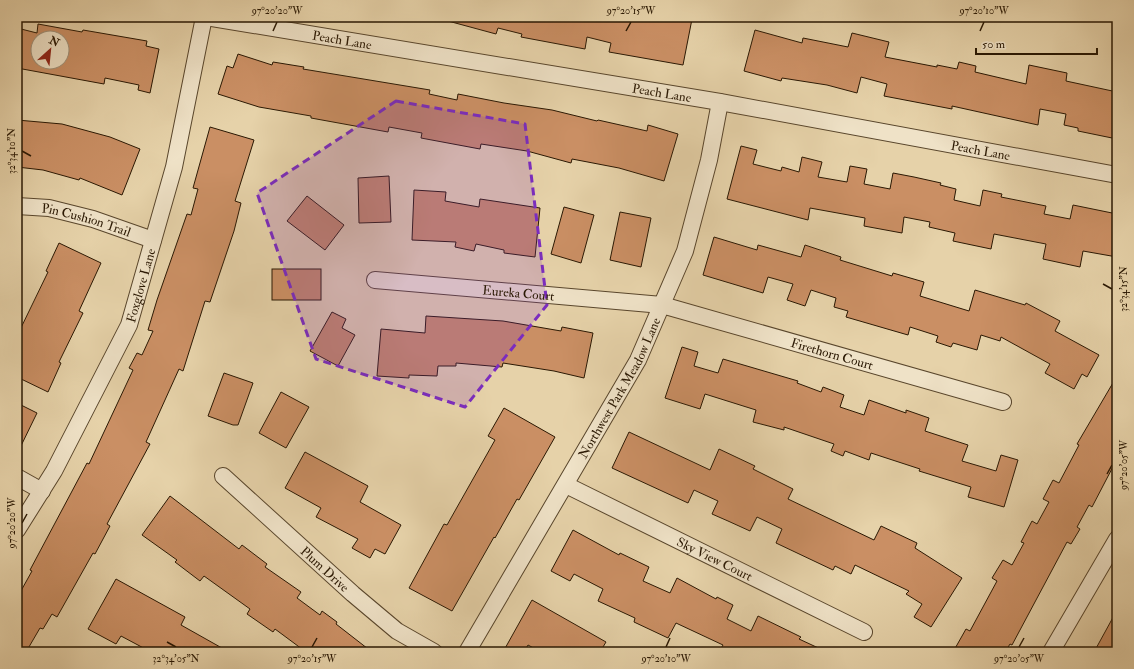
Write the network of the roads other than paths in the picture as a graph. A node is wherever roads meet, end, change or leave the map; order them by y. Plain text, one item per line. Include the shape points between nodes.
1 (205, 17) edge
2 (720, 102) junction
3 (1117, 175) edge
4 (17, 206) edge
5 (153, 240) junction
6 (375, 280) dead end
7 (662, 305) junction
8 (1003, 402) dead end
9 (223, 476) dead end
10 (17, 477) edge
11 (566, 485) junction
12 (42, 491) junction
13 (17, 530) edge
14 (1117, 539) edge
15 (864, 632) dead end
16 (434, 652) edge
17 (467, 652) edge
18 (1051, 652) edge

1 - 2 street, Peach Lane
1 - 5 street, Foxglove Lane via 174,167
2 - 3 street, Peach Lane
2 - 7 street, Northwest Park Meadow Lane via 709,160 685,250
4 - 5 street, Pin Cushion Trail via 49,208 93,219
5 - 12 street, Foxglove Lane via 129,325
6 - 7 street, Eureka Court
7 - 8 street, Firethorn Court
7 - 11 street, Northwest Park Meadow Lane via 638,360
9 - 16 street, Plum Drive via 397,632
10 - 12 street
11 - 15 street, Sky View Court
11 - 17 street, Northwest Park Meadow Lane
12 - 13 street, Foxglove Lane
14 - 18 street

